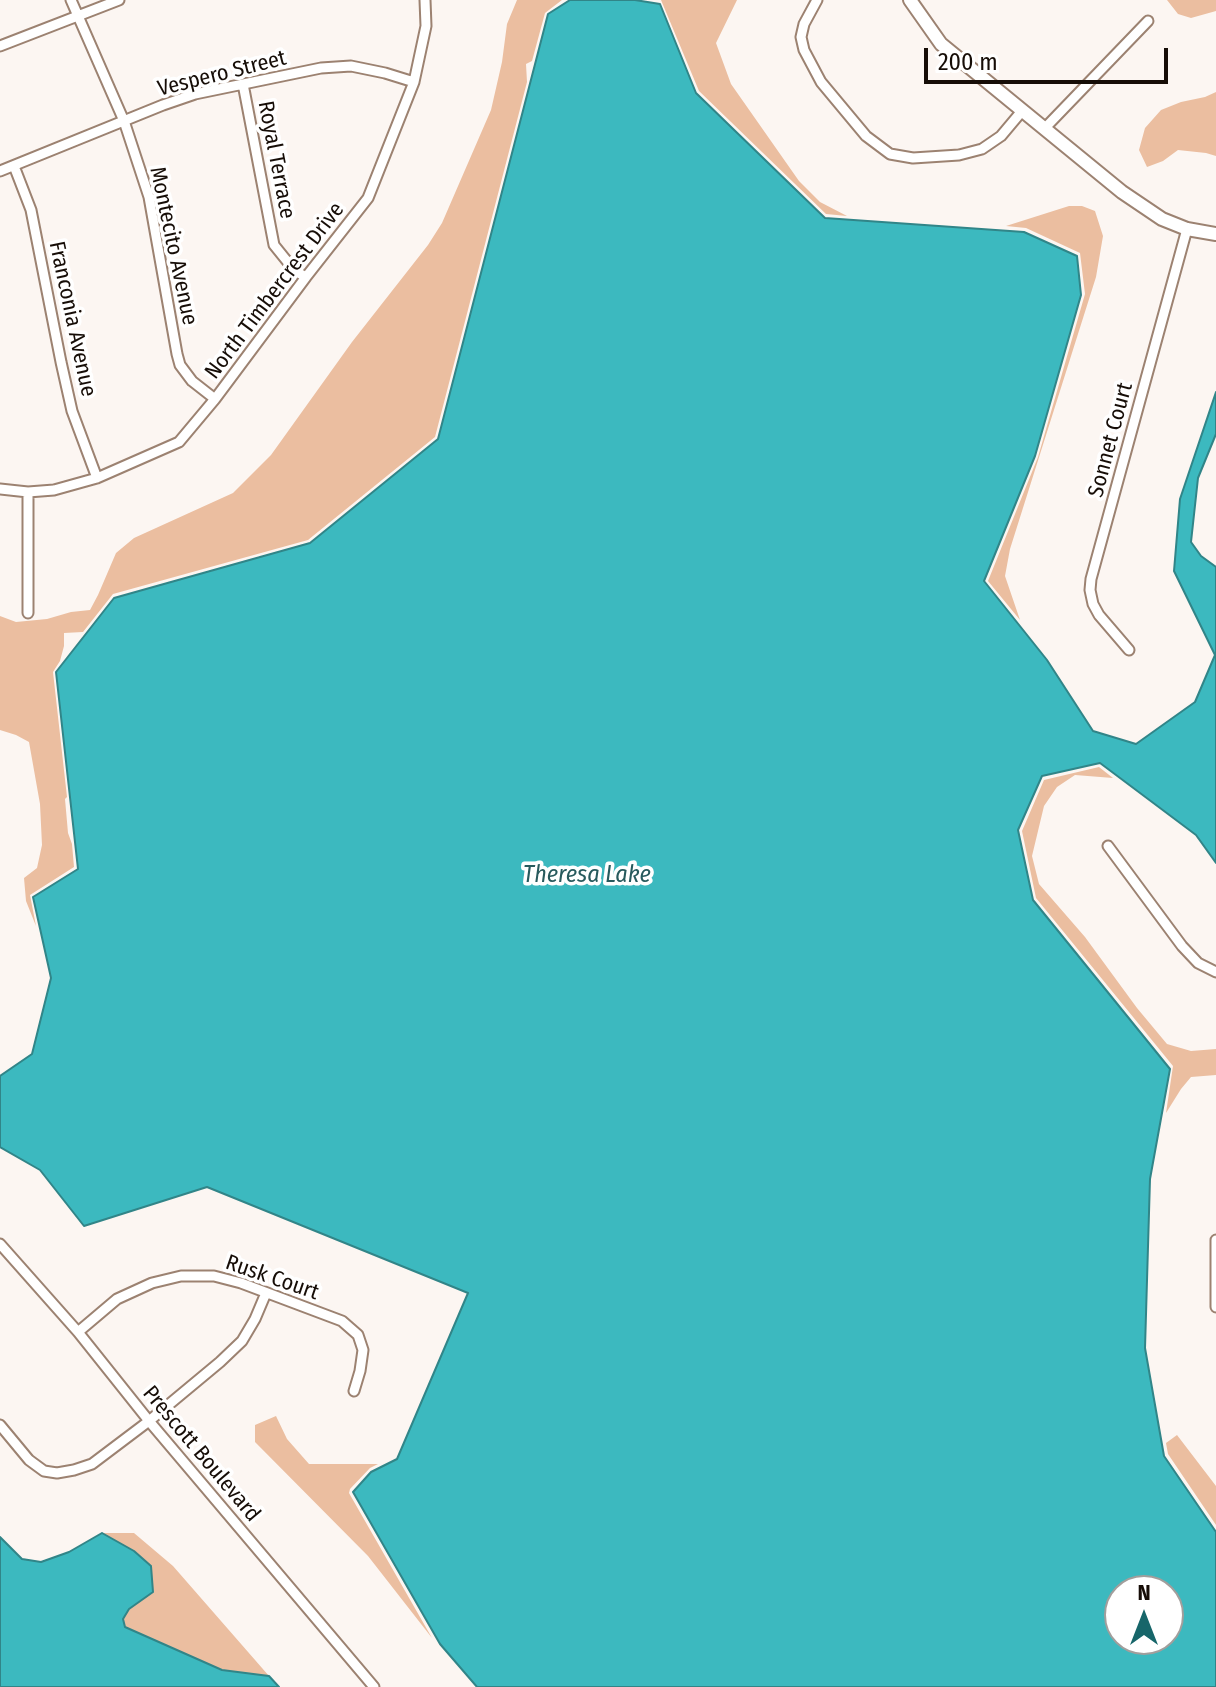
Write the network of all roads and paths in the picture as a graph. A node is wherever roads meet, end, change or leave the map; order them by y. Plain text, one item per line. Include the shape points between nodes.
1 (71, 0) edge
2 (119, 0) edge
3 (425, 0) edge
4 (817, 0) edge
5 (910, 0) edge
6 (78, 17) junction
7 (1148, 21) dead end
8 (0, 46) edge
9 (414, 82) junction
10 (243, 84) junction
11 (1022, 111) junction
12 (124, 121) junction
13 (1044, 129) junction
14 (14, 166) junction
15 (0, 171) edge
16 (1187, 229) junction
17 (1216, 234) edge
18 (306, 277) junction
19 (215, 399) junction
20 (97, 478) junction
21 (0, 489) edge
22 (28, 492) junction
23 (28, 613) dead end
24 (1129, 650) dead end
25 (1108, 846) dead end
26 (1216, 972) edge
27 (1216, 1240) edge
28 (0, 1244) edge
29 (266, 1293) junction
30 (1216, 1307) edge
31 (78, 1332) junction
32 (354, 1391) dead end
33 (149, 1421) junction
34 (0, 1425) edge
35 (374, 1687) edge

1 - 6 street, Montecito Avenue
2 - 6 street
3 - 9 street, North Timbercrest Drive via 426,26
4 - 11 street via 804,24 804,50 821,82 866,136 890,154 913,158 982,149
5 - 11 street via 941,44
6 - 8 street
6 - 12 street, Montecito Avenue
7 - 13 street
9 - 10 street, Vespero Street via 351,66
9 - 18 street, North Timbercrest Drive via 368,198
10 - 12 street, Vespero Street via 195,94
10 - 18 street, Royal Terrace via 274,245
11 - 13 street
12 - 14 street, Vespero Street
12 - 19 street, Montecito Avenue via 149,197 180,365
13 - 16 street via 1146,209
14 - 15 street, Vespero Street
14 - 20 street, Franconia Avenue via 31,210 67,393
16 - 17 street
16 - 24 street, Sonnet Court via 1091,579 1093,604
18 - 19 street, North Timbercrest Drive
19 - 20 street, North Timbercrest Drive via 179,442
20 - 22 street, North Timbercrest Drive
21 - 22 street, North Timbercrest Drive
22 - 23 street
25 - 26 street via 1182,946
27 - 30 street
28 - 31 street, Prescott Boulevard
29 - 31 street, Rusk Court via 214,1276 181,1276 117,1299
29 - 32 street, Rusk Court via 342,1321 358,1335 363,1350
29 - 33 street via 242,1341
31 - 33 street, Prescott Boulevard
33 - 34 street via 92,1464 57,1473 29,1460
33 - 35 street, Prescott Boulevard

